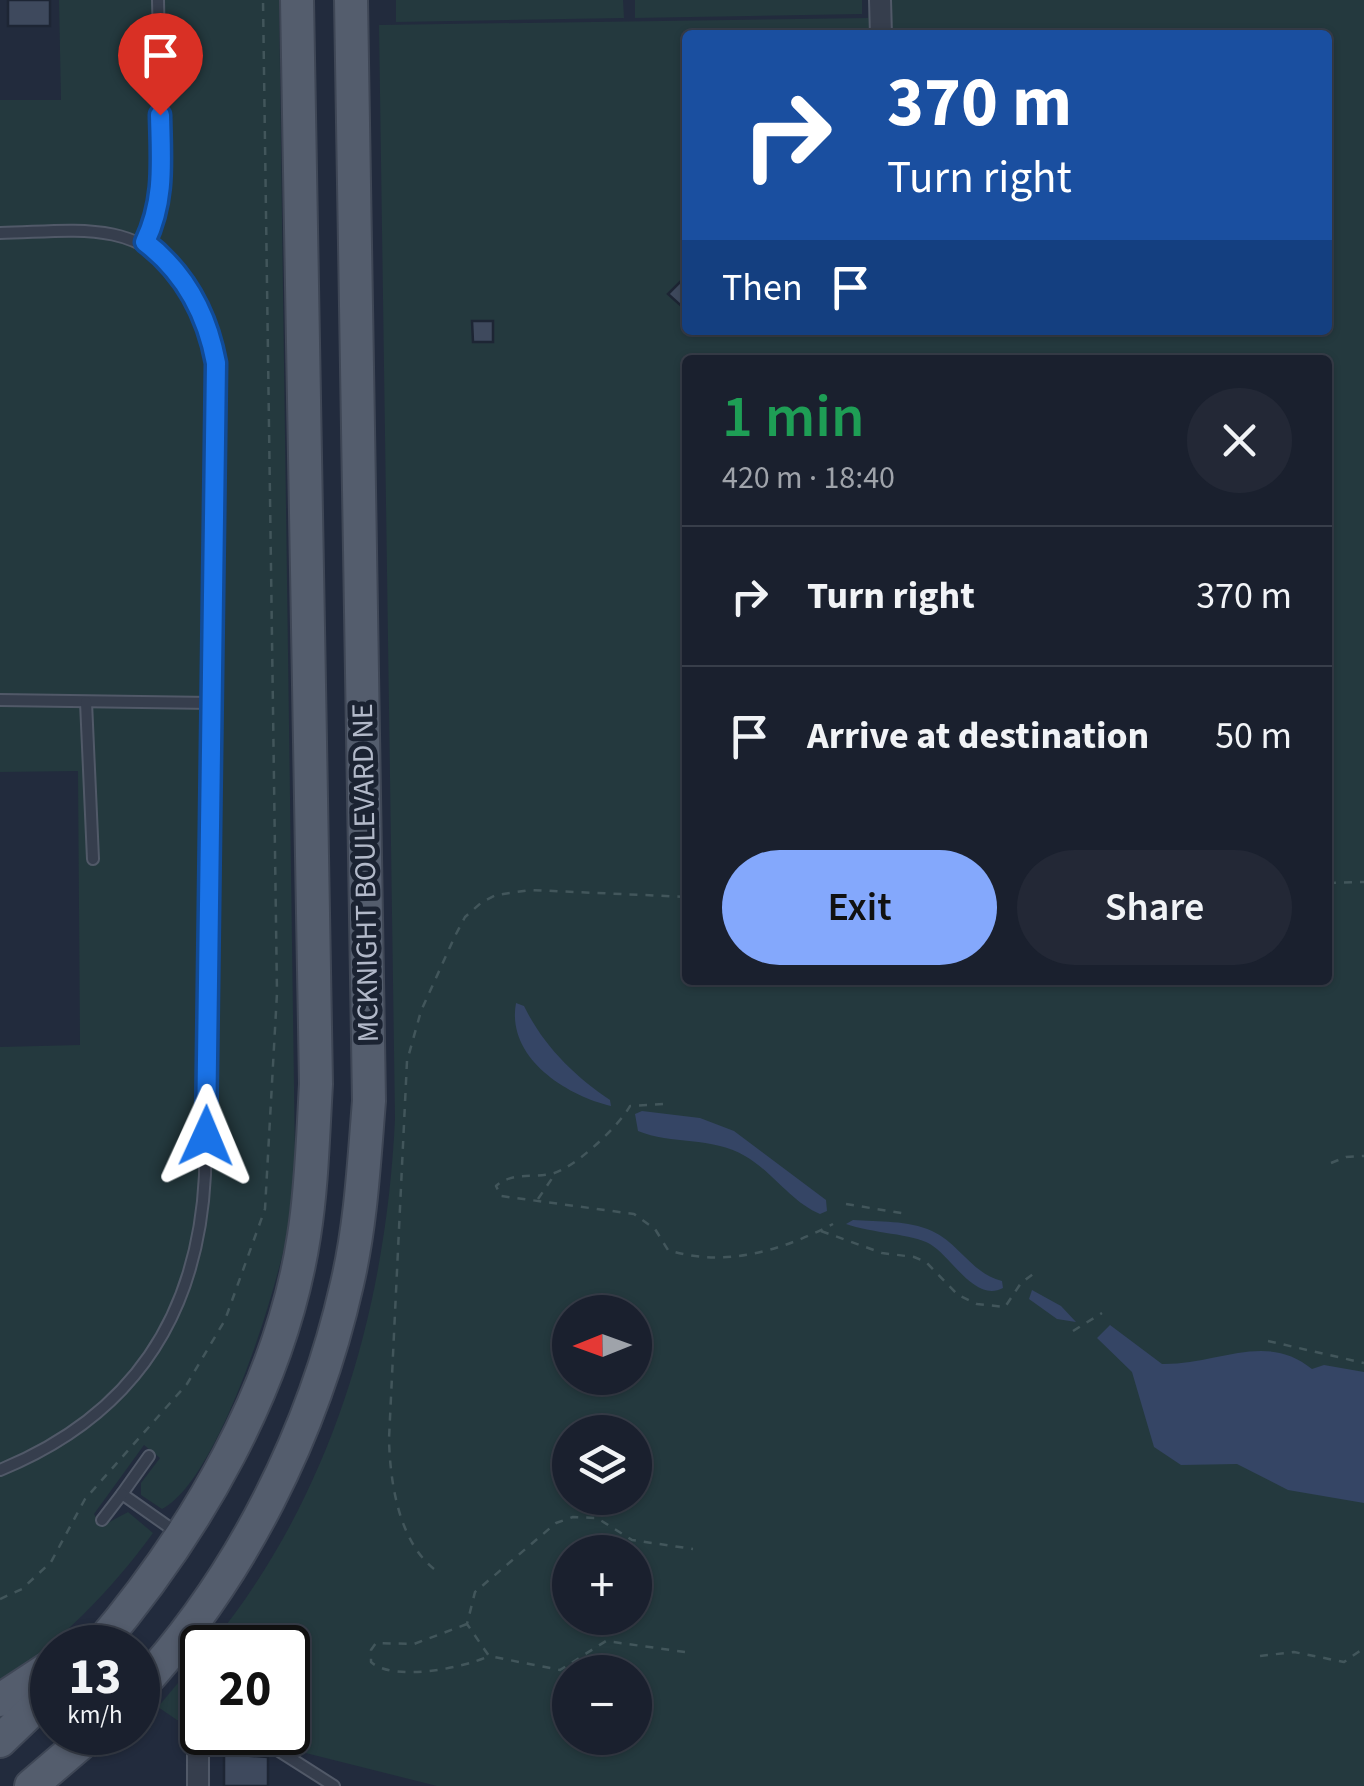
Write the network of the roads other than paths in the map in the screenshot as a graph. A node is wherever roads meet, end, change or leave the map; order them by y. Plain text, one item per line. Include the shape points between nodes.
1 (158, 0) edge
2 (298, 0) edge
3 (352, 0) edge
4 (880, 0) edge
5 (880, 30) edge
6 (0, 232) edge
7 (145, 242) junction
8 (0, 700) edge
9 (86, 702) junction
10 (212, 703) junction
11 (93, 860) dead end
12 (149, 1456) dead end
13 (0, 1470) edge
14 (122, 1494) junction
15 (102, 1520) dead end
16 (180, 1536) junction
17 (145, 1591) junction
18 (98, 1625) edge
19 (116, 1625) edge
20 (160, 1660) edge
21 (30, 1680) edge
22 (0, 1700) edge
23 (30, 1712) edge
24 (0, 1741) edge
25 (67, 1755) edge
26 (198, 1755) edge
27 (287, 1755) edge
28 (31, 1786) edge
29 (198, 1786) edge
30 (334, 1786) edge

1 - 7 lane via 162,192
2 - 16 main road, MCKNIGHT BOULEVARD NE via 312,1166 304,1238 270,1360 215,1479
3 - 20 main road, MCKNIGHT BOULEVARD NE via 369,1101 360,1210 326,1358 270,1498 224,1577
4 - 5 street
6 - 7 lane via 96,232
7 - 10 lane via 164,257 203,313 216,363
8 - 9 lane
9 - 10 lane
9 - 11 lane
10 - 13 lane via 205,1175 198,1250 167,1329 119,1394 63,1441
12 - 14 lane
14 - 15 lane
14 - 16 lane
16 - 17 main road, MCKNIGHT BOULEVARD NE
17 - 18 main road
17 - 19 main road, MCKNIGHT BOULEVARD NE
21 - 22 main road
23 - 24 main road
25 - 28 main road
26 - 29 street
27 - 30 lane

